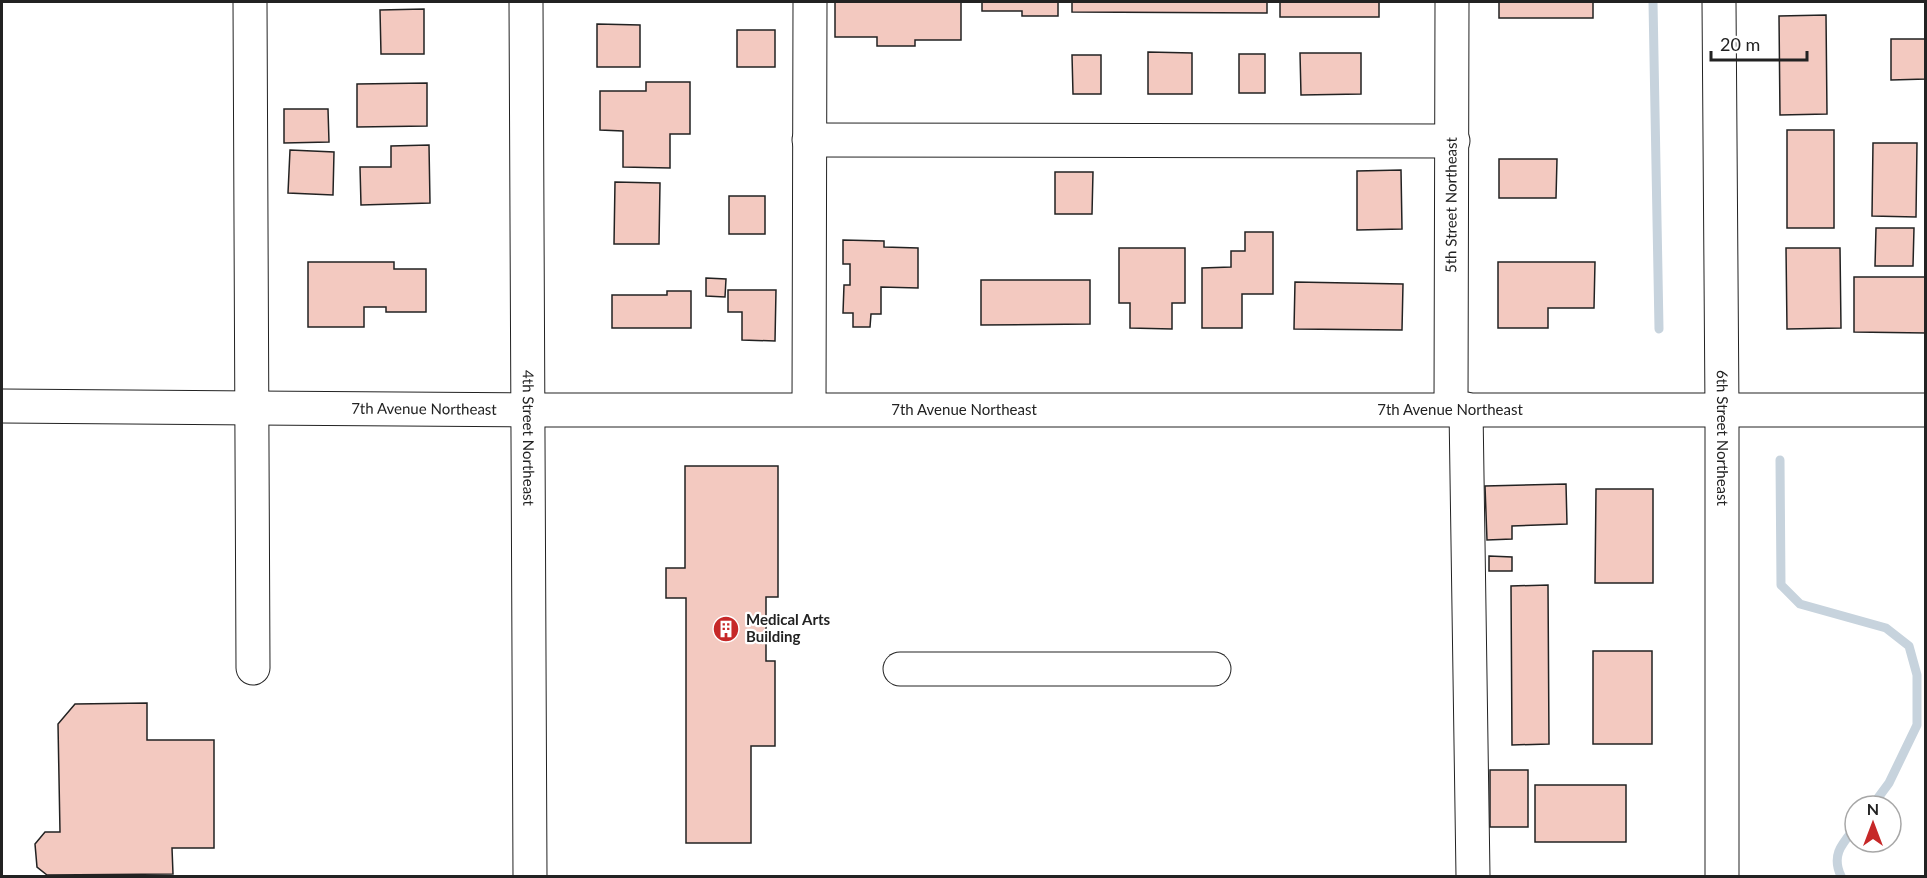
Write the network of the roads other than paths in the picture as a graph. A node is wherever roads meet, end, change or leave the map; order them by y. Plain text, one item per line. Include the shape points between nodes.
1 (250, 2) edge
2 (526, 2) edge
3 (810, 2) edge
4 (1452, 2) edge
5 (1719, 2) edge
6 (809, 140) junction
7 (1453, 141) junction
8 (2, 406) edge
9 (252, 408) junction
10 (809, 409) junction
11 (1459, 409) junction
12 (529, 410) junction
13 (1722, 410) junction
14 (1926, 410) edge
15 (253, 668) dead end
16 (900, 669) dead end
17 (1214, 669) dead end
18 (530, 876) edge
19 (1473, 876) edge
20 (1722, 876) edge

1 - 9 street
2 - 12 street, 4th Street Northeast
3 - 6 street
4 - 7 street, 5th Street Northeast
5 - 13 street, 6th Street Northeast
6 - 7 street
6 - 10 street
7 - 11 street, 5th Street Northeast
8 - 9 street, 7th Avenue Northeast
9 - 12 street, 7th Avenue Northeast
9 - 15 street
10 - 11 street, 7th Avenue Northeast
10 - 12 street, 7th Avenue Northeast
11 - 13 street, 7th Avenue Northeast
11 - 19 street, 5th Street Northeast
12 - 18 street, 4th Street Northeast
13 - 14 street, 7th Avenue Northeast
13 - 20 street, 6th Street Northeast
16 - 17 street

